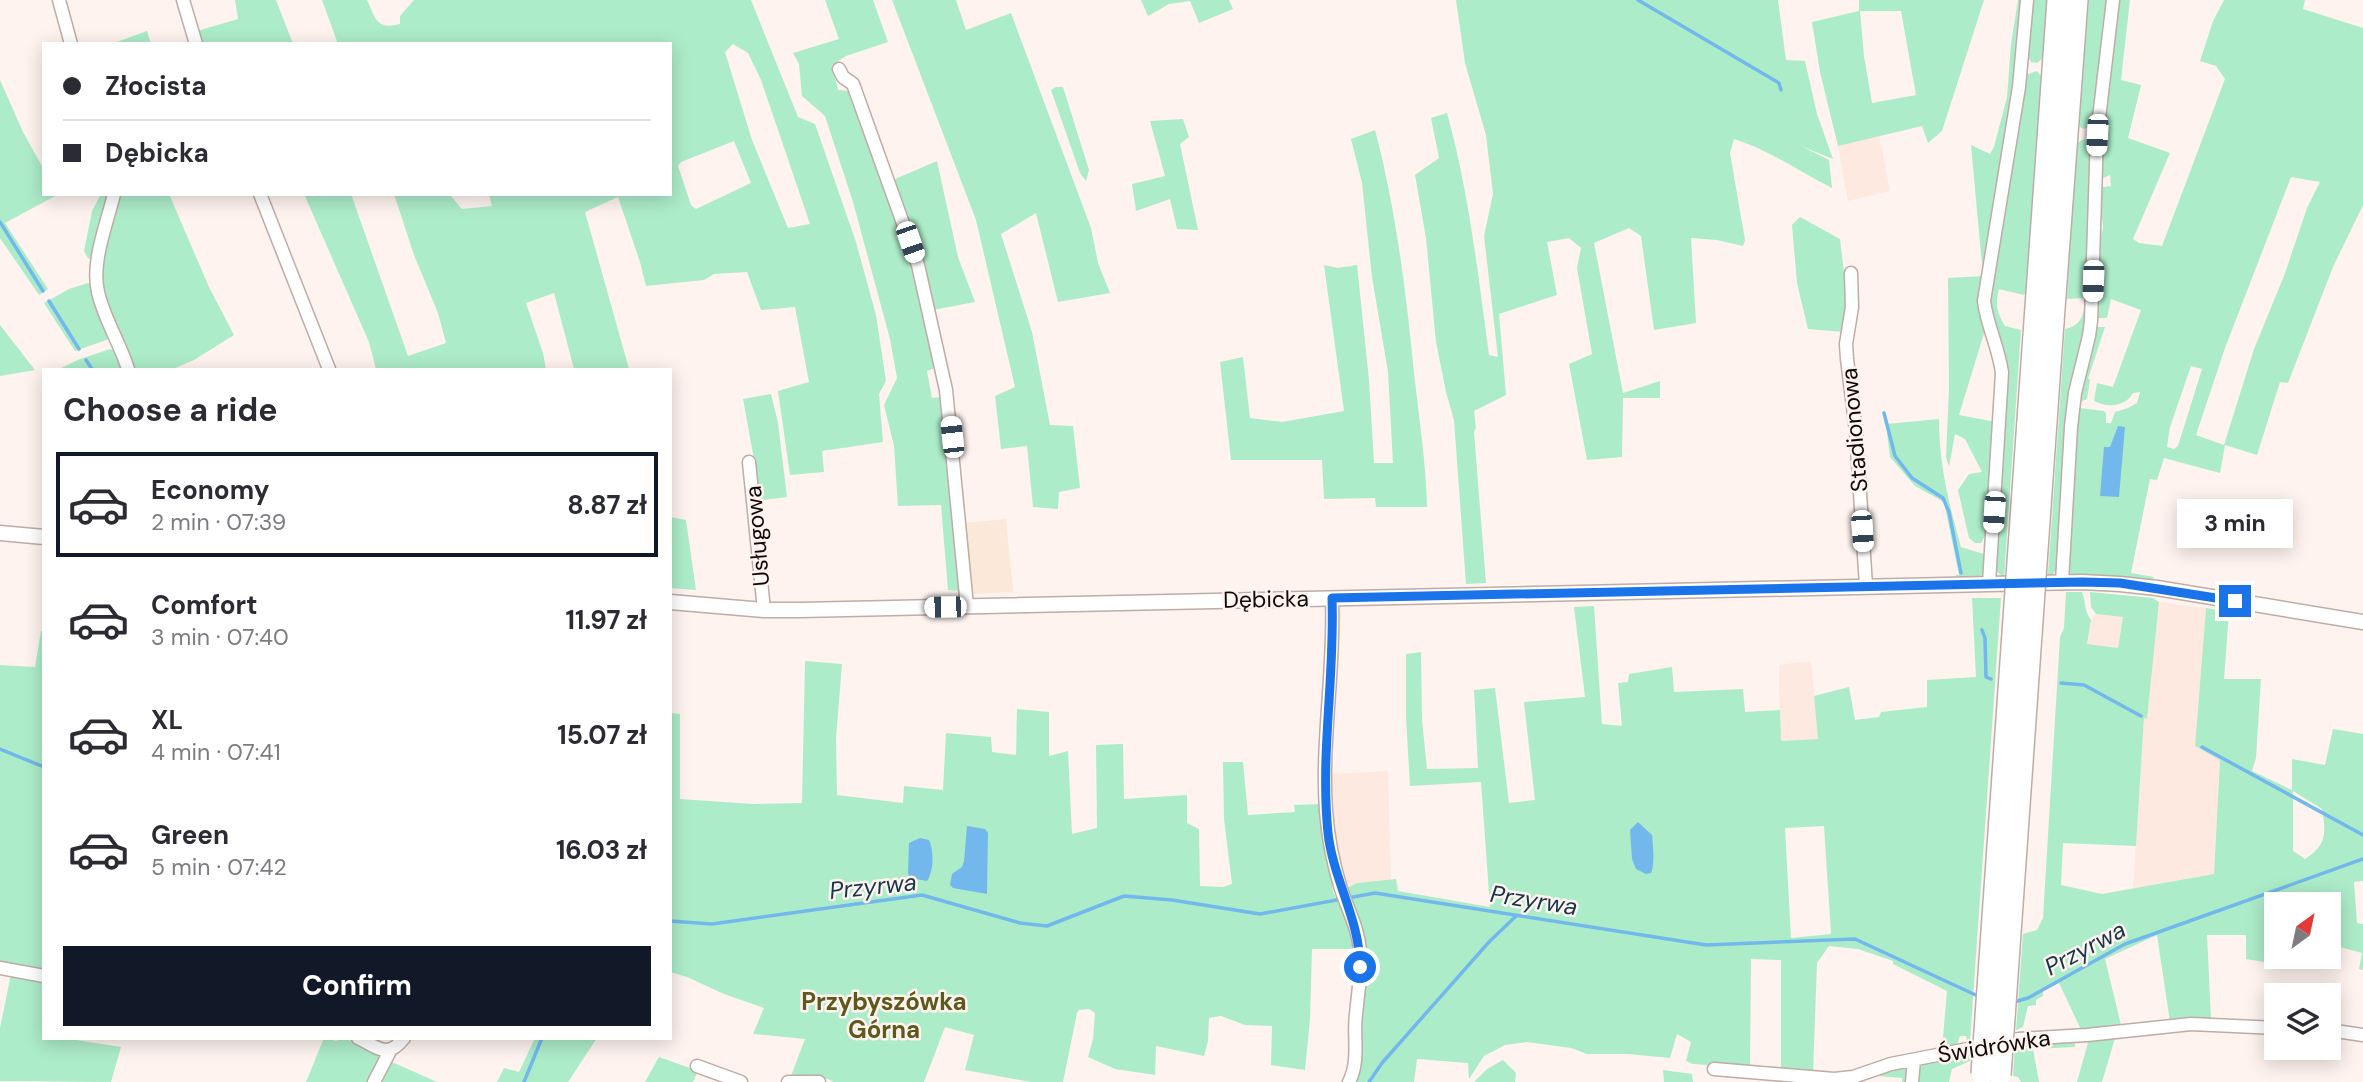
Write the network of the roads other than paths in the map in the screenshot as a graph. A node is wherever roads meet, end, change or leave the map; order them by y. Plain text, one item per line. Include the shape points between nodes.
1 (59, 0) edge
2 (183, 0) edge
3 (2027, 0) edge
4 (2058, 0) edge
5 (2077, 0) edge
6 (2113, 0) edge
7 (70, 42) edge
8 (195, 42) edge
9 (839, 69) dead end
10 (114, 196) edge
11 (261, 196) edge
12 (1851, 273) dead end
13 (2044, 321) junction
14 (128, 368) edge
15 (329, 368) edge
16 (749, 462) dead end
17 (0, 533) edge
18 (42, 537) edge
19 (2063, 582) junction
20 (1989, 583) junction
21 (1866, 586) junction
22 (1332, 598) junction
23 (672, 602) edge
24 (967, 606) junction
25 (764, 610) junction
26 (2363, 621) edge
27 (0, 968) edge
28 (42, 976) edge
29 (2264, 1027) edge
30 (2341, 1032) edge
31 (2363, 1035) edge
32 (362, 1040) edge
33 (402, 1040) edge
34 (390, 1051) junction
35 (1914, 1060) junction
36 (697, 1066) dead end
37 (1714, 1069) dead end
38 (1991, 1078) edge
39 (1351, 1081) edge
40 (374, 1082) edge
41 (741, 1082) edge
42 (788, 1082) edge
43 (819, 1082) edge
44 (1912, 1082) edge

1 - 7 street
2 - 8 street
3 - 20 street via 2022,64 1984,301 1999,354 2002,395
4 - 13 highway
5 - 13 highway
6 - 19 street via 2097,135 2090,329 2075,393
9 - 24 street via 853,84 918,265 950,415
10 - 14 street via 96,281
11 - 15 street
12 - 21 street, Stadionowa via 1846,344
13 - 38 highway, bridge
16 - 25 street, Usługowa
17 - 18 street
19 - 20 street, Dębicka
19 - 26 street, Dębicka via 2120,583
20 - 21 street, Dębicka
21 - 22 street, Dębicka
22 - 24 street, Dębicka
22 - 39 street via 1326,808 1332,859 1360,951
23 - 25 street, Dębicka
24 - 25 street, Dębicka
27 - 28 street
29 - 35 street, Świdrówka via 2192,1024 2028,1038
30 - 31 street
32 - 34 street
33 - 34 street
34 - 40 street
35 - 37 street, Świdrówka via 1834,1079
35 - 44 street
36 - 41 street
42 - 43 street

